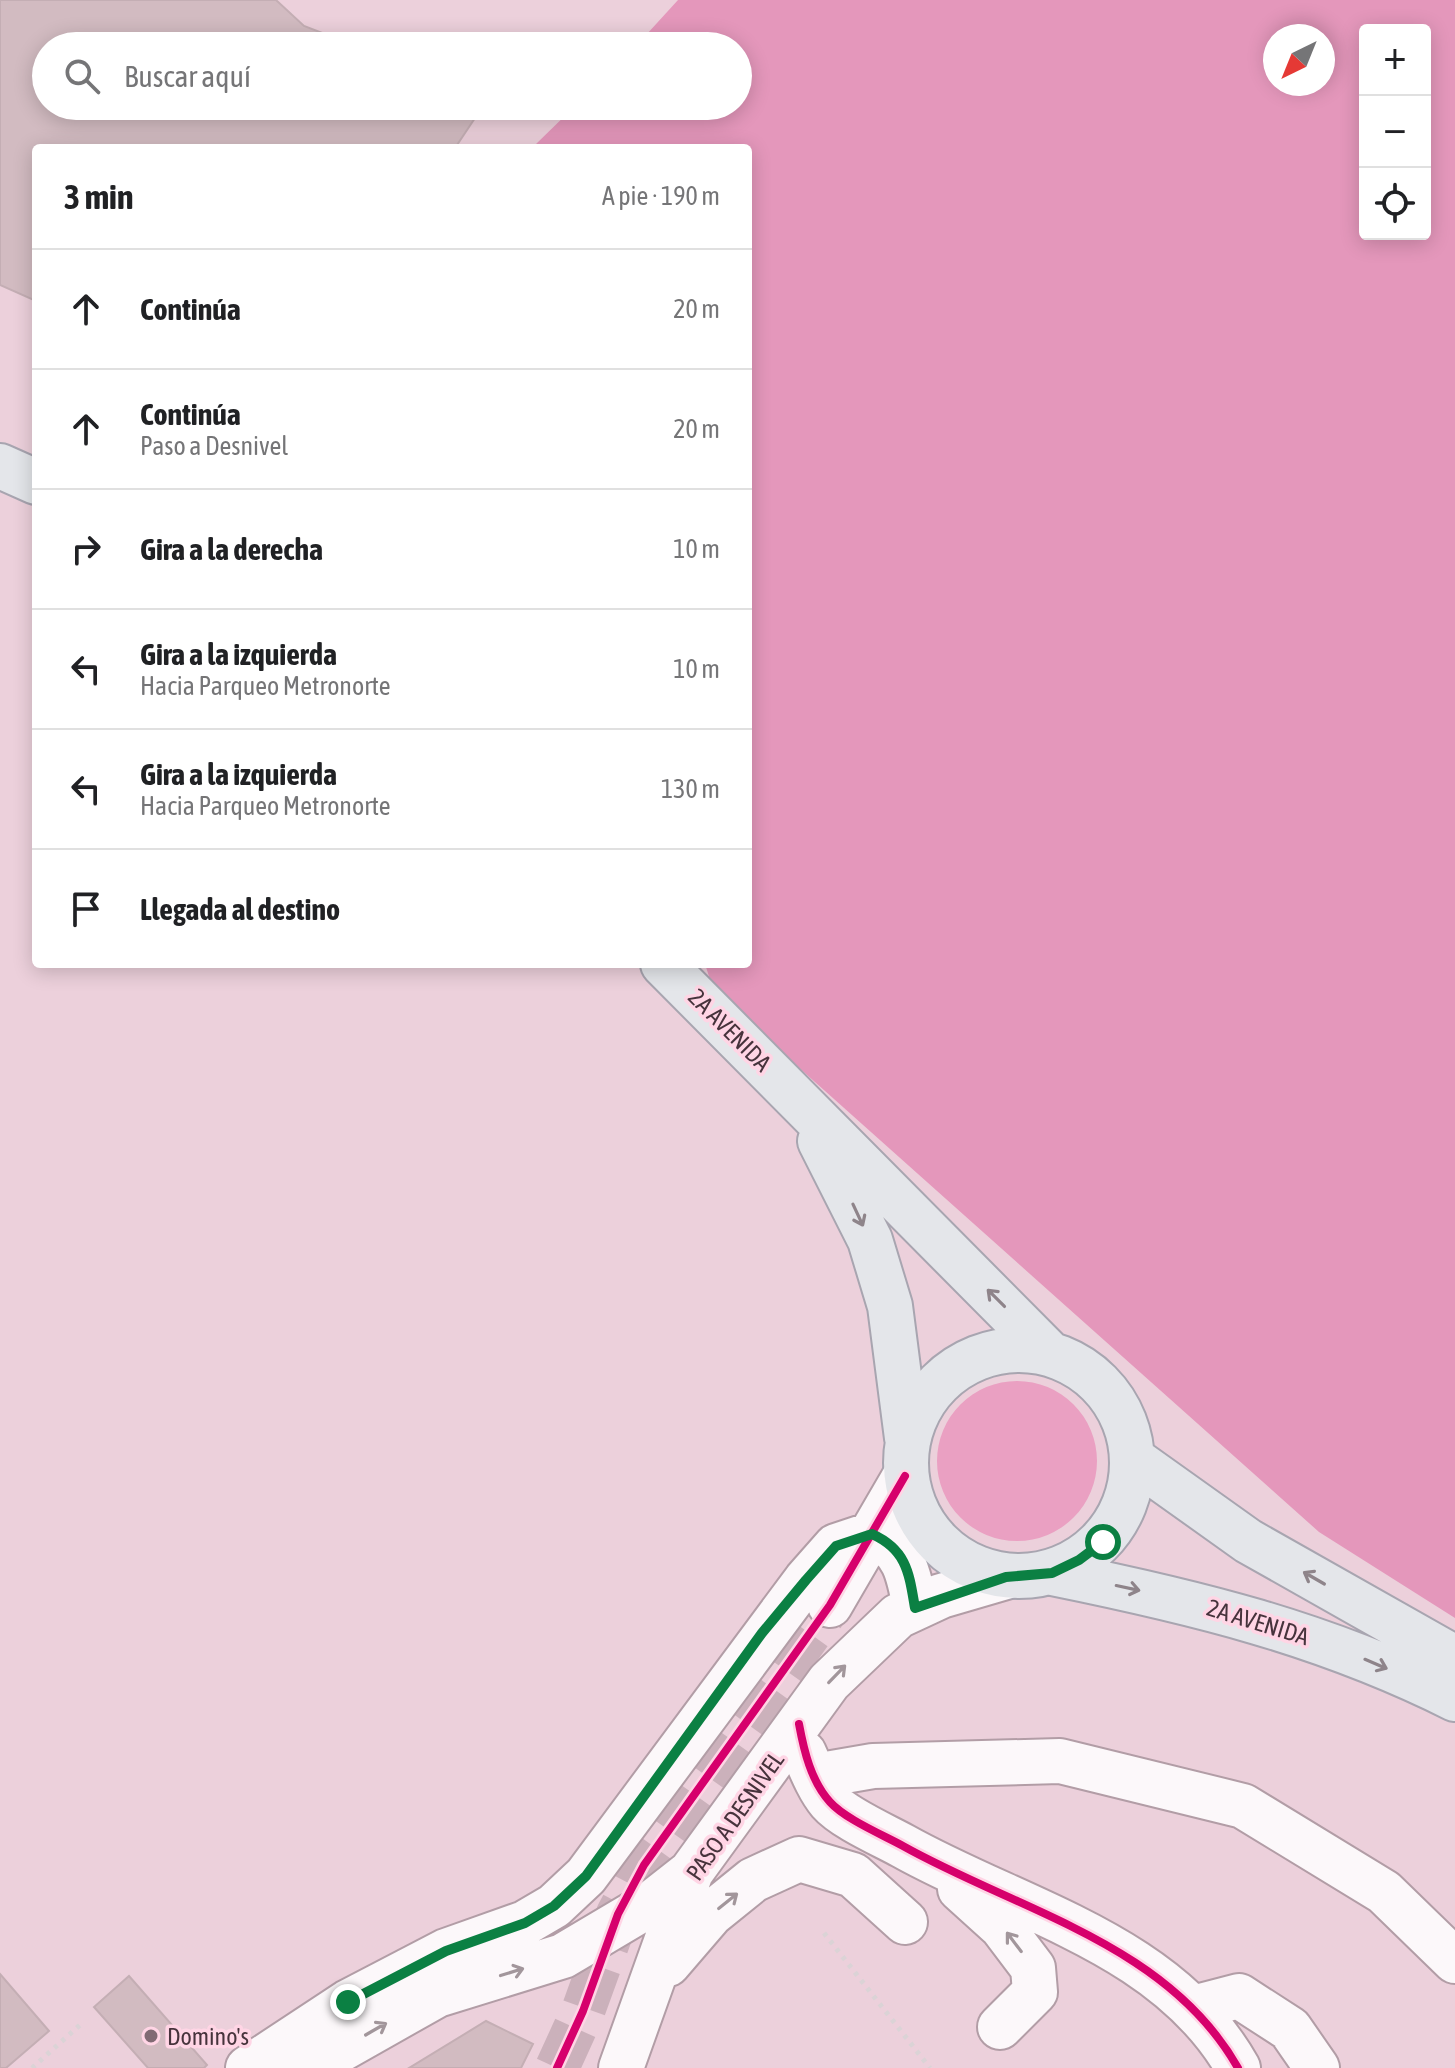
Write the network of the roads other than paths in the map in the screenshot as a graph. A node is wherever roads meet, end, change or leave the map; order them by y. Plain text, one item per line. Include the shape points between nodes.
1 (0, 466) edge
2 (32, 480) edge
3 (667, 968) edge
4 (796, 1096) junction
5 (1050, 1354) junction
6 (906, 1457) junction
7 (1133, 1459) junction
8 (872, 1534) junction
9 (1052, 1573) junction
10 (1006, 1577) junction
11 (830, 1605) tunnel mouth
12 (915, 1608) junction
13 (1455, 1658) edge
14 (1455, 1699) edge
15 (799, 1724) junction
16 (815, 1776) junction
17 (930, 1861) junction
18 (691, 1872) junction
19 (905, 1922) dead end
20 (1455, 1961) edge
21 (656, 1978) junction
22 (1193, 2008) junction
23 (1000, 2027) dead end
24 (638, 2048) edge
25 (248, 2068) edge
26 (308, 2068) edge
27 (621, 2068) edge
28 (1238, 2068) edge
29 (1317, 2068) edge

1 - 2 main road
3 - 4 main road, 2A AVENIDA
5 -> 4 main road, 2A AVENIDA
4 -> 6 main road, 2A AVENIDA via 870,1240 890,1306
5 - 6 main road via 1013,1349 977,1357 945,1375 921,1404
5 - 7 main road via 1084,1370 1111,1396 1128,1429
6 - 8 street
6 - 10 main road via 916,1513 939,1544 970,1566
7 - 9 main road via 1120,1517 1103,1542
13 -> 7 main road via 1248,1541
8 - 11 street
8 - 12 street via 900,1552
8 - 25 street via 836,1546 806,1580 762,1633 628,1822 586,1876 554,1906 525,1923 446,1951 348,2002
9 - 10 main road
9 -> 14 main road, 2A AVENIDA via 1252,1618
10 - 12 street, PASO A DESNIVEL
15 -> 12 street, PASO A DESNIVEL via 829,1682 878,1633
15 - 16 street via 804,1754
15 - 18 street, PASO A DESNIVEL
16 - 17 street via 831,1803
16 - 20 street via 873,1766 1060,1761 1243,1806 1384,1892
17 - 22 street via 1121,1955 1158,1976
23 -> 17 street via 1035,1992 1033,1968 1002,1927
18 - 21 street, PASO A DESNIVEL
26 -> 18 street via 437,1995 563,1956 649,1905
21 -> 19 street via 711,1914 753,1880 799,1859 853,1875
21 - 24 street, PASO A DESNIVEL
22 - 28 street
22 - 29 street via 1239,1996 1290,2029
24 - 27 street, PASO A DESNIVEL

